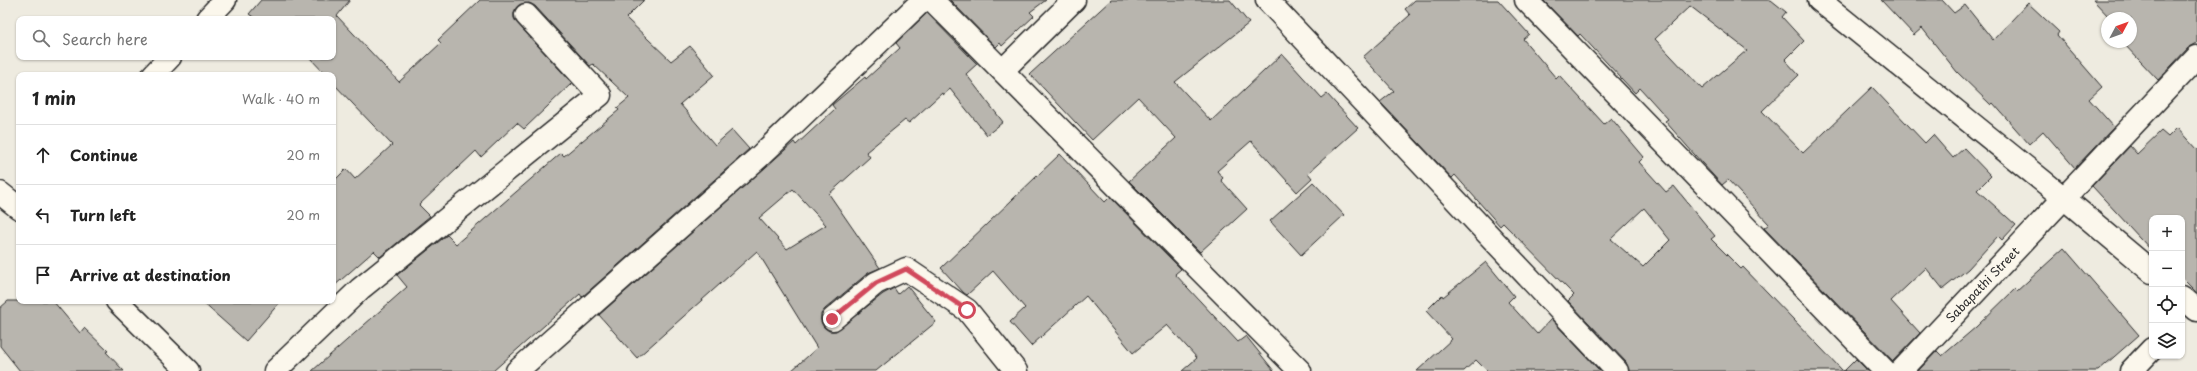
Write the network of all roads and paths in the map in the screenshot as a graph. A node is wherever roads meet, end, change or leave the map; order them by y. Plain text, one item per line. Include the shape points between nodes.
1 (225, 0) edge
2 (923, 0) edge
3 (932, 0) edge
4 (1074, 0) edge
5 (1267, 0) edge
6 (1526, 0) edge
7 (1818, 0) edge
8 (526, 15) dead end
9 (209, 16) edge
10 (2197, 57) edge
11 (167, 60) edge
12 (1003, 70) junction
13 (156, 72) edge
14 (0, 193) edge
15 (2066, 199) junction
16 (16, 206) edge
17 (2149, 269) edge
18 (120, 304) edge
19 (832, 319) dead end
20 (2149, 352) edge
21 (188, 371) edge
22 (275, 371) edge
23 (517, 371) edge
24 (1016, 371) edge
25 (1300, 371) edge
26 (1617, 371) edge
27 (1886, 371) edge
28 (1901, 371) edge
29 (2131, 371) edge

1 - 9 street
2 - 23 street via 759,157
3 - 12 street
4 - 12 street
5 - 26 street
6 - 27 street
7 - 15 street
8 - 22 street via 600,95 360,289
10 - 15 street, Sabapathi Street
11 - 13 street
12 - 25 street
14 - 16 street
15 - 17 street
15 - 28 street, Sabapathi Street
18 - 21 street
19 - 24 street via 876,283 906,269 967,310
20 - 29 street

